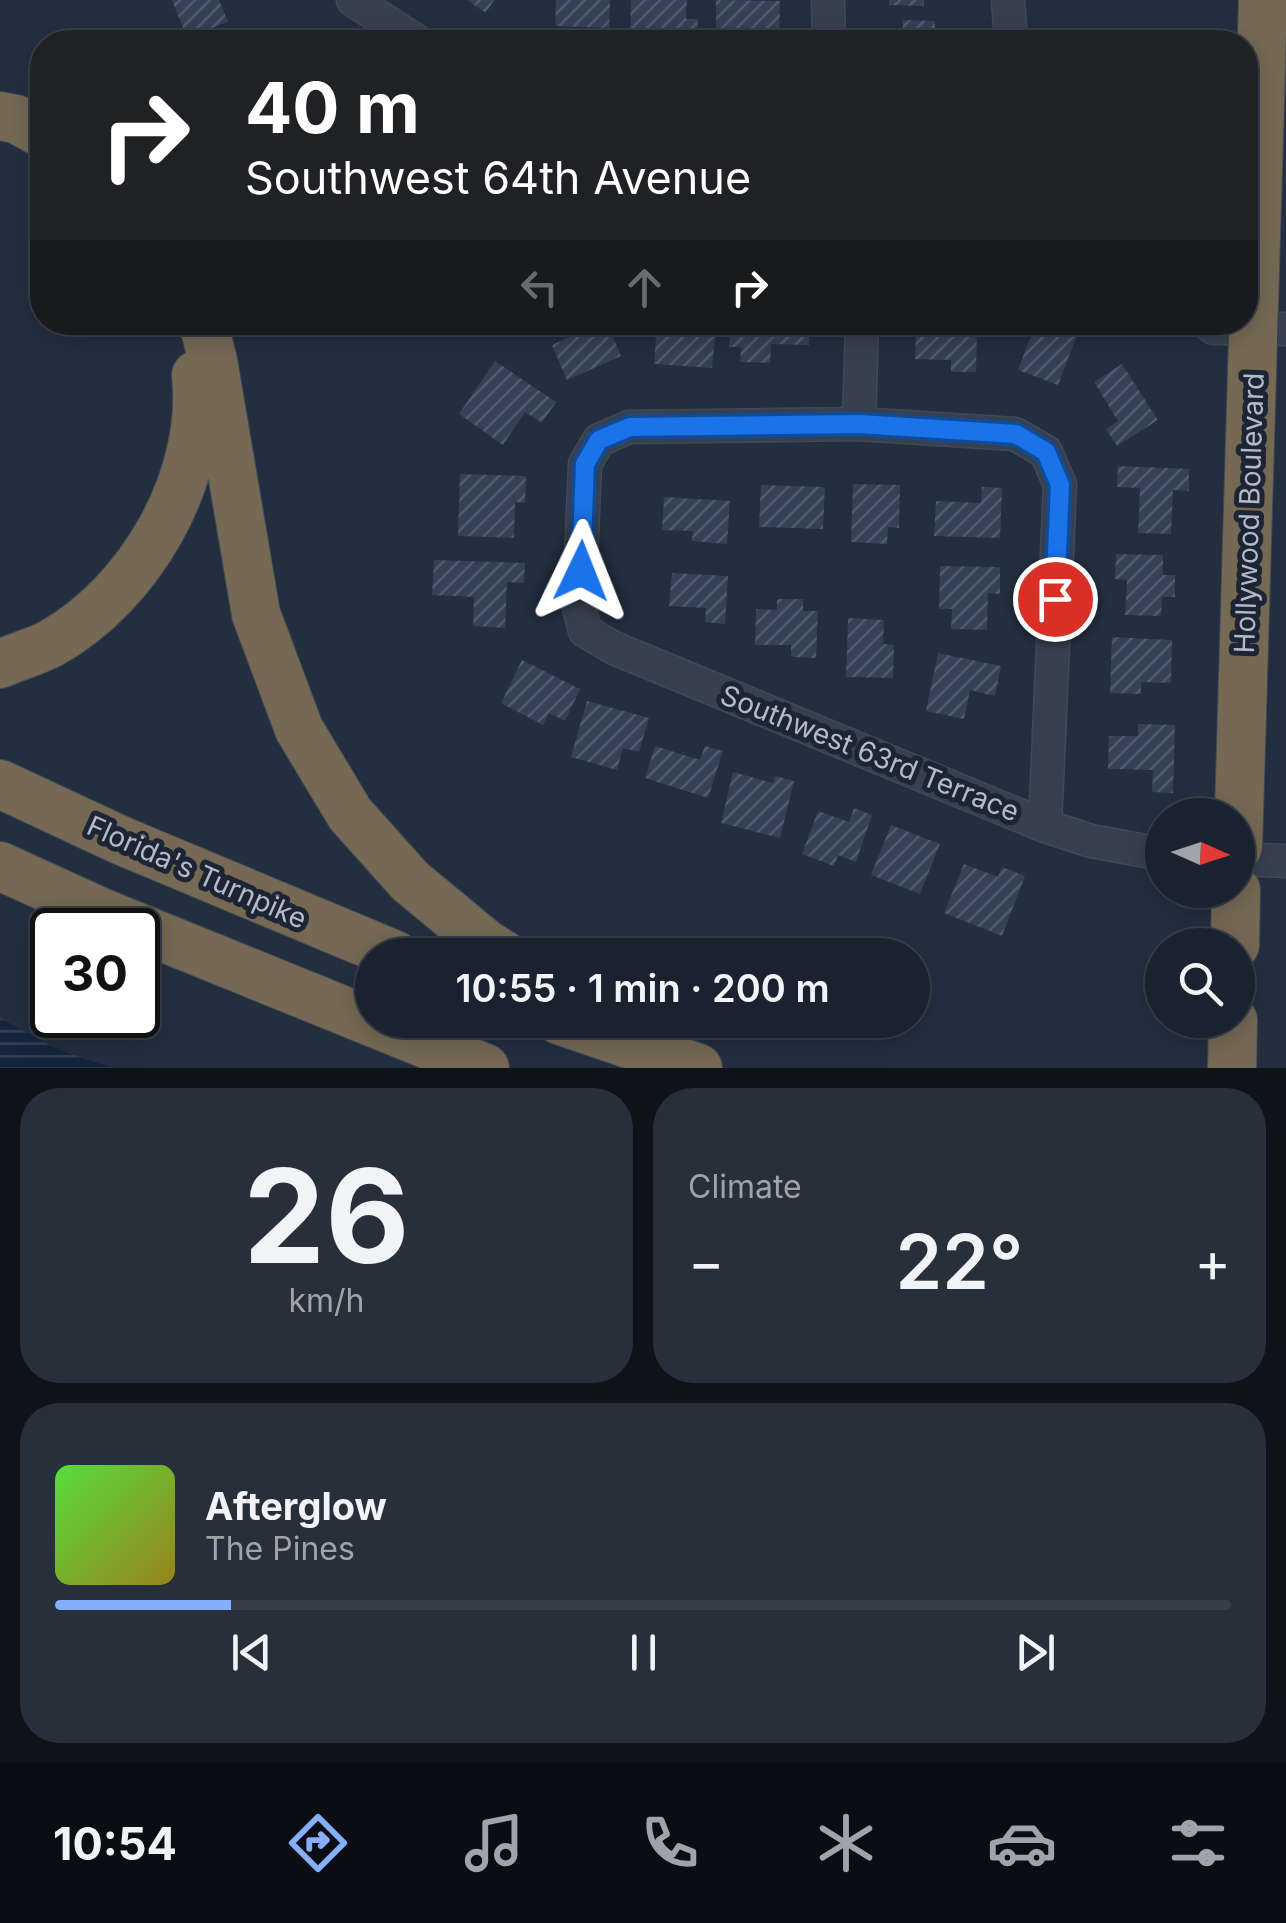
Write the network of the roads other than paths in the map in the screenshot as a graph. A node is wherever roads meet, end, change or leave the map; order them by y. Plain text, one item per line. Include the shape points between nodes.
1 (353, 0) edge
2 (828, 0) edge
3 (1008, 0) edge
4 (1258, 4) edge
5 (399, 30) edge
6 (829, 30) edge
7 (1010, 30) edge
8 (1256, 30) edge
9 (0, 116) edge
10 (30, 127) edge
11 (1258, 128) edge
12 (0, 136) edge
13 (30, 147) edge
14 (1270, 329) edge
15 (188, 335) edge
16 (206, 335) edge
17 (862, 335) edge
18 (859, 424) junction
19 (0, 664) edge
20 (0, 784) edge
21 (1241, 798) edge
22 (1045, 826) junction
23 (1145, 851) edge
24 (1255, 860) edge
25 (1286, 861) edge
26 (0, 866) edge
27 (0, 894) edge
28 (34, 908) edge
29 (355, 938) edge
30 (479, 938) edge
31 (160, 954) edge
32 (304, 997) junction
33 (612, 1038) edge
34 (645, 1038) edge
35 (1233, 1038) edge
36 (695, 1067) edge
37 (485, 1068) edge
38 (1232, 1068) edge

1 - 5 street
2 - 6 street
3 - 7 street
4 - 8 highway, Hollywood Boulevard
9 - 10 highway
11 - 14 highway, Hollywood Boulevard
12 - 13 highway
14 - 21 highway, Hollywood Boulevard
15 - 19 highway via 199,402 191,453 177,501 155,540 109,600 51,643
16 - 30 highway via 256,614 299,728 350,814 410,881
17 - 18 street
18 - 22 street via 1016,434 1046,452 1060,485
18 - 22 street, Southwest 63rd Terrace via 630,427 599,440 585,464 579,607 585,631
20 - 29 highway, Florida's Turnpike
22 - 23 street, Southwest 63rd Terrace
24 - 25 street
26 - 32 highway
27 - 28 highway
31 - 32 highway
32 - 37 highway
33 - 36 highway
34 - 36 highway
35 - 38 highway

